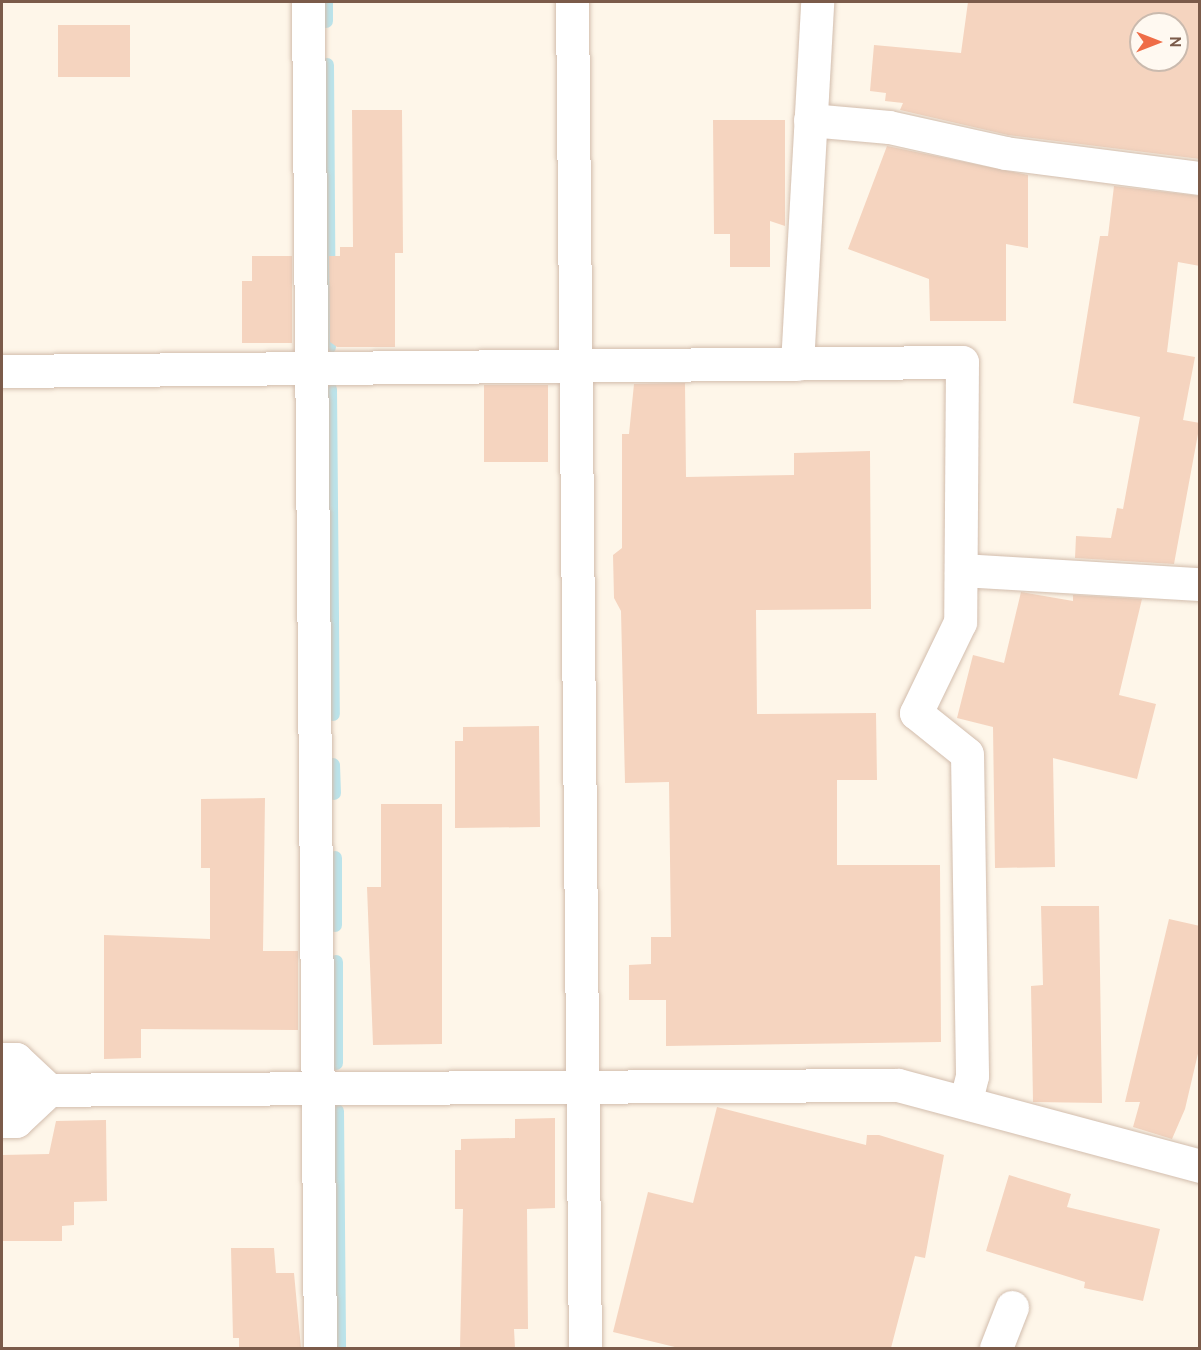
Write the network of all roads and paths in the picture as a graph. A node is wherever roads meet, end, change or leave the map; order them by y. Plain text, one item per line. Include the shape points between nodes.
1 (308, 2) edge
2 (572, 2) edge
3 (817, 2) edge
4 (810, 120) junction
5 (1200, 178) edge
6 (797, 364) junction
7 (576, 366) junction
8 (311, 368) junction
9 (2, 371) edge
10 (961, 570) junction
11 (1200, 584) edge
12 (2, 1059) edge
13 (583, 1085) junction
14 (318, 1087) junction
15 (2, 1090) edge
16 (49, 1090) junction
17 (966, 1100) junction
18 (2, 1121) edge
19 (1200, 1166) edge
20 (1012, 1307) dead end
21 (320, 1348) edge
22 (585, 1348) edge
23 (996, 1348) edge

1 - 8 street
2 - 7 street
3 - 4 street
4 - 5 street via 890,127 1005,153
4 - 6 street
6 - 7 street
6 - 10 street via 962,362
7 - 8 street
7 - 13 street
8 - 9 street
8 - 14 street
10 - 11 street
10 - 17 street via 960,622 916,713 967,754 972,1076
12 - 16 street via 16,1059
13 - 14 street
13 - 17 street via 846,1082 898,1085
13 - 22 street
14 - 16 street
14 - 21 street
15 - 16 street
16 - 18 street via 16,1120
17 - 19 street
20 - 23 street

